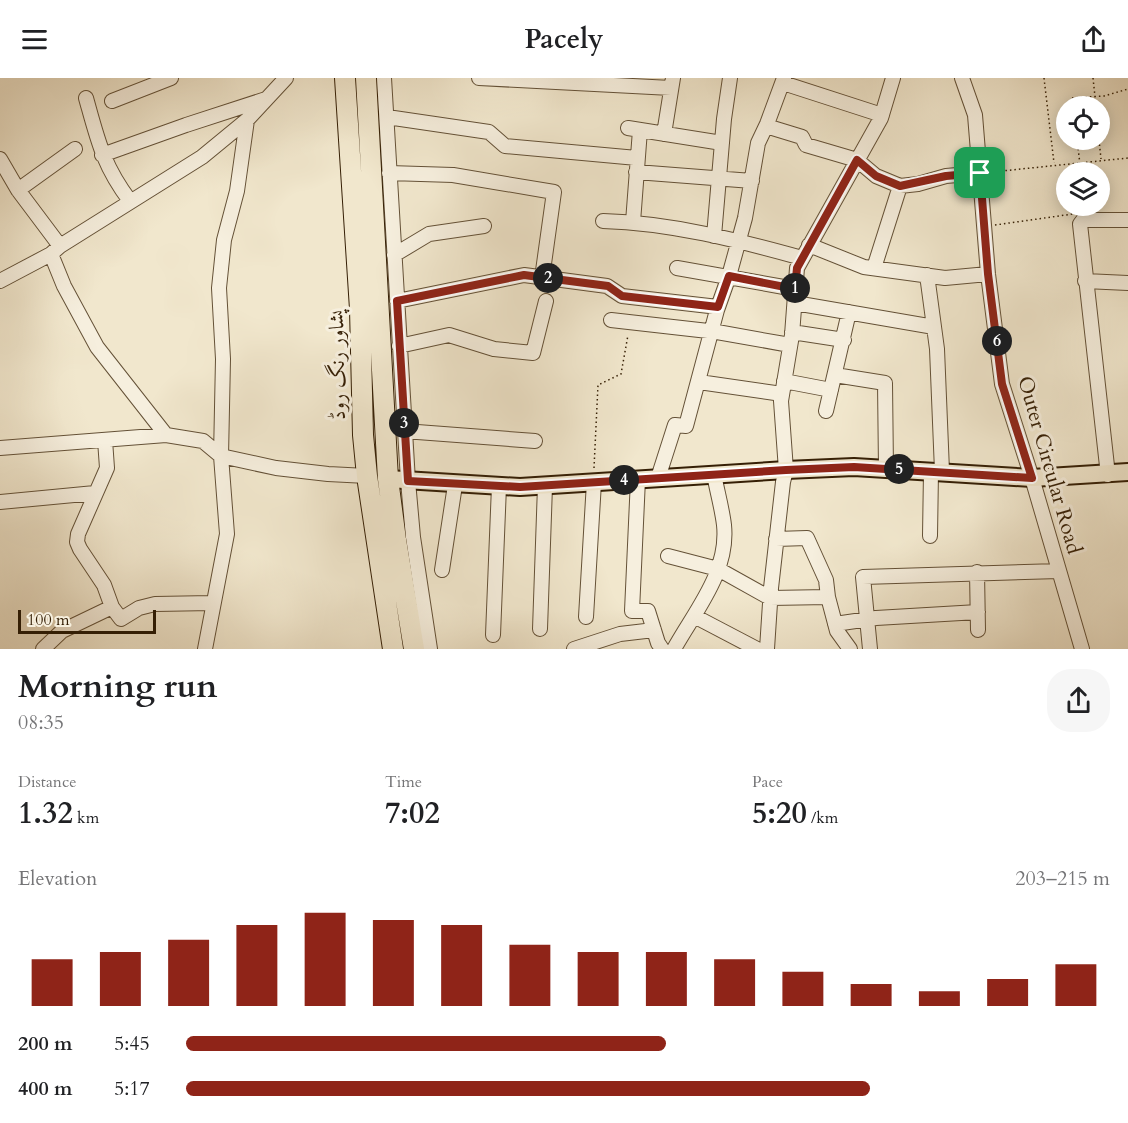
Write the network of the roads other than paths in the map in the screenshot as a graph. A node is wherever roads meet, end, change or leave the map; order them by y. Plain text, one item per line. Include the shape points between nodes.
1 (171, 78) edge
2 (286, 78) edge
3 (345, 78) edge
4 (366, 78) edge
5 (384, 78) edge
6 (479, 78) edge
7 (730, 78) edge
8 (893, 78) edge
9 (963, 78) edge
10 (783, 81) edge
11 (624, 82) edge
12 (672, 83) edge
13 (86, 98) dead end
14 (268, 98) junction
15 (112, 101) dead end
16 (882, 115) junction
17 (387, 117) junction
18 (247, 120) junction
19 (766, 126) junction
20 (664, 134) junction
21 (722, 143) junction
22 (75, 149) dead end
23 (102, 155) junction
24 (0, 159) edge
25 (857, 160) junction
26 (637, 165) junction
27 (389, 173) junction
28 (980, 173) junction
29 (718, 180) junction
30 (752, 181) junction
31 (900, 186) junction
32 (18, 190) junction
33 (130, 201) junction
34 (1128, 220) edge
35 (603, 221) dead end
36 (633, 222) junction
37 (484, 226) dead end
38 (714, 236) junction
39 (739, 240) junction
40 (809, 245) junction
41 (56, 250) junction
42 (394, 255) junction
43 (802, 258) junction
44 (677, 268) dead end
45 (874, 268) junction
46 (988, 274) junction
47 (927, 275) junction
48 (729, 276) junction
49 (542, 278) junction
50 (1085, 280) junction
51 (0, 281) edge
52 (1128, 283) edge
53 (795, 296) junction
54 (397, 301) junction
55 (546, 301) dead end
56 (718, 307) junction
57 (849, 312) junction
58 (611, 320) dead end
59 (934, 327) junction
60 (711, 332) junction
61 (791, 339) junction
62 (844, 340) junction
63 (399, 346) junction
64 (835, 375) junction
65 (699, 382) junction
66 (783, 388) junction
67 (831, 390) junction
68 (826, 411) dead end
69 (404, 431) junction
70 (166, 435) junction
71 (105, 440) junction
72 (535, 441) dead end
73 (0, 448) edge
74 (221, 456) junction
75 (886, 469) junction
76 (786, 470) junction
77 (936, 471) junction
78 (1128, 472) edge
79 (714, 474) junction
80 (1108, 475) junction
81 (367, 476) junction
82 (658, 478) junction
83 (1032, 478) junction
84 (638, 479) junction
85 (398, 480) junction
86 (594, 482) junction
87 (455, 484) junction
88 (499, 486) junction
89 (545, 486) junction
90 (96, 493) junction
91 (0, 502) edge
92 (930, 536) dead end
93 (776, 539) junction
94 (668, 556) dead end
95 (718, 569) junction
96 (442, 570) dead end
97 (1059, 571) junction
98 (977, 572) junction
99 (828, 597) junction
100 (770, 598) junction
101 (212, 603) junction
102 (112, 607) junction
103 (978, 612) junction
104 (694, 616) junction
105 (586, 617) dead end
106 (868, 619) junction
107 (835, 624) junction
108 (540, 629) dead end
109 (654, 630) junction
110 (978, 630) dead end
111 (493, 635) dead end
112 (43, 649) edge
113 (205, 649) edge
114 (393, 649) edge
115 (414, 649) edge
116 (430, 649) edge
117 (574, 649) edge
118 (662, 649) edge
119 (674, 649) edge
120 (757, 649) edge
121 (767, 649) edge
122 (850, 649) edge
123 (870, 649) edge
124 (1082, 649) edge

1 - 15 street
2 - 14 street
3 - 81 highway, پشاور رنگ روڈ
4 - 85 highway, پشاور رنگ روڈ
5 - 17 street
6 - 11 street
7 - 21 street
8 - 16 street
9 - 28 street, Outer Circular Road via 975,115
10 - 16 street
10 - 19 street
11 - 12 street
12 - 20 street
13 - 23 street
14 - 18 street
14 - 23 street
16 - 25 street
17 - 26 street via 489,132 505,146
17 - 27 street
18 - 33 street via 202,157
18 - 74 street via 219,288 223,359
19 - 25 street via 802,138 806,145
19 - 30 street via 758,143
20 - 21 street
20 - 26 street via 634,129
21 - 29 street
22 - 32 street
23 - 33 street
24 - 32 street
25 - 31 street via 876,176
25 - 40 street
26 - 29 street
26 - 36 street
27 - 42 street
27 - 49 street via 453,175 554,192
28 - 31 street
28 - 46 street, Outer Circular Road
29 - 30 street
29 - 38 street
30 - 39 street
31 - 45 street
32 - 41 street
33 - 41 street
34 - 50 street via 1083,220 1080,224
35 - 36 street
36 - 38 street
37 - 42 street via 429,234
38 - 39 street
39 - 43 street
39 - 48 street
40 - 43 street
40 - 45 street
41 - 51 street
41 - 70 street via 64,286 97,347
42 - 54 street
43 - 53 street via 797,268
44 - 48 street
45 - 47 street
46 - 47 street via 945,278
46 - 83 street, Outer Circular Road via 1002,384
47 - 59 street
48 - 53 street
48 - 56 street
49 - 54 street via 524,275
49 - 56 street via 608,286 622,296
50 - 52 street
50 - 80 street
53 - 57 street
53 - 61 street
54 - 63 street
55 - 63 street via 533,353 494,350 449,335
56 - 60 street
57 - 59 street
57 - 62 street
58 - 60 street
59 - 77 street
60 - 61 street
60 - 65 street
61 - 62 street
61 - 66 street
62 - 64 street
63 - 69 street
64 - 67 street
64 - 75 street via 885,383
65 - 66 street
65 - 82 street via 686,426 675,424
66 - 67 street
66 - 76 street
67 - 68 street
69 - 72 street
69 - 85 street
70 - 71 street
70 - 74 street via 203,441
71 - 73 street
71 - 90 street via 106,468
74 - 81 street via 276,468
74 - 101 street via 227,534
75 - 76 main road
75 - 77 main road
76 - 79 main road
76 - 93 street
77 - 83 main road
77 - 92 street
78 - 80 main road
79 - 82 main road
79 - 95 street via 724,527
80 - 83 main road
81 - 114 highway, پشاور رنگ روڈ
82 - 84 main road
83 - 97 street, Outer Circular Road
84 - 86 main road
84 - 109 street via 632,611 648,611
85 - 87 main road
85 - 115 highway, پشاور رنگ روڈ via 396,540
85 - 116 street via 413,537
86 - 89 main road
86 - 105 street
87 - 88 main road
87 - 96 street
88 - 89 main road
88 - 111 street
89 - 108 street
90 - 91 street
90 - 102 street via 77,542 104,585
93 - 99 street via 807,538 826,580
93 - 100 street
94 - 95 street
95 - 100 street
95 - 104 street
97 - 98 street
97 - 124 street, Outer Circular Road
98 - 103 street
98 - 106 street via 863,577
99 - 100 street
99 - 107 street
100 - 121 street
101 - 102 street via 154,604 120,619
101 - 113 street
102 - 112 street via 62,631
103 - 106 street
103 - 110 street
104 - 119 street
104 - 120 street
106 - 107 street
106 - 123 street
107 - 122 street
109 - 117 street via 620,634
109 - 118 street

